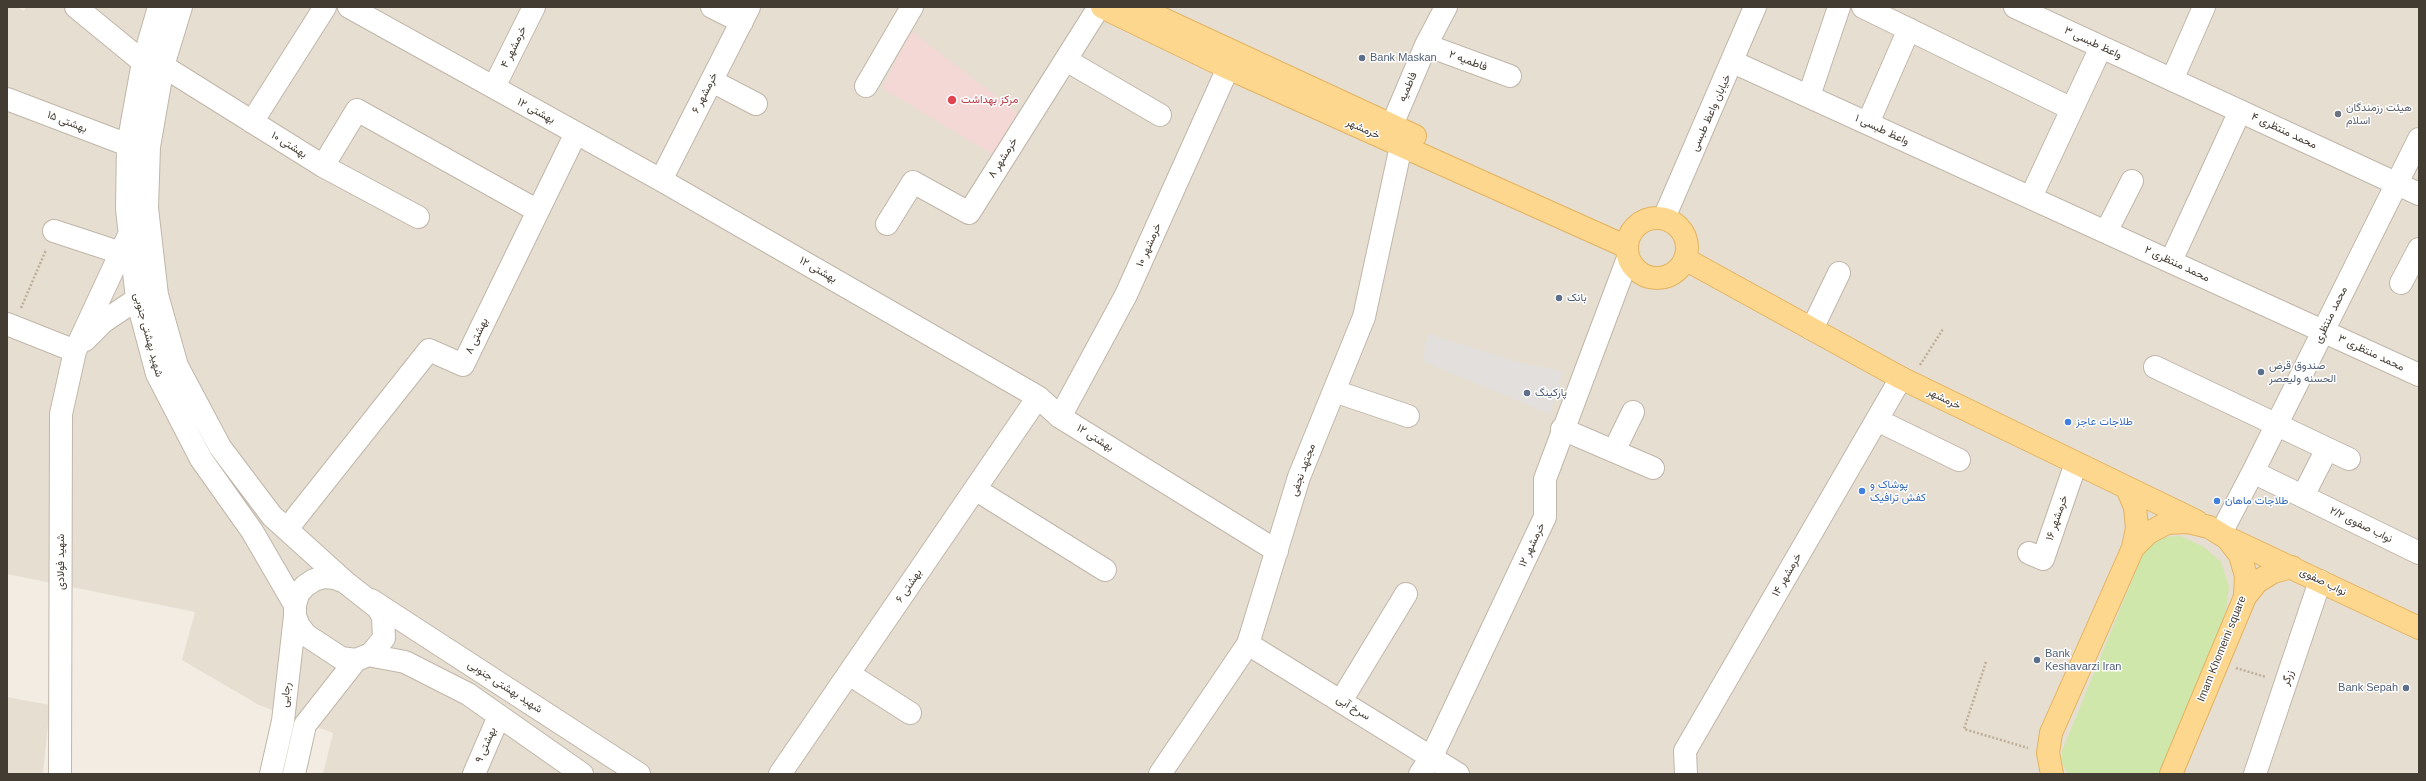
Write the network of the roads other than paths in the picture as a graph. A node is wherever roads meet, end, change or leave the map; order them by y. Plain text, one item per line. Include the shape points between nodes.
1 (76, 7) edge
2 (159, 7) edge
3 (181, 7) edge
4 (325, 7) edge
5 (349, 7) edge
6 (534, 7) edge
7 (712, 7) edge
8 (912, 7) edge
9 (1100, 7) edge
10 (1137, 7) edge
11 (1446, 7) edge
12 (1755, 7) edge
13 (1839, 7) edge
14 (1863, 7) edge
15 (2015, 7) edge
16 (2204, 7) edge
17 (746, 14) edge
18 (1909, 29) junction
19 (1426, 45) junction
20 (2101, 47) junction
21 (1066, 60) junction
22 (1733, 62) junction
23 (153, 64) junction
24 (1228, 68) junction
25 (1510, 76) dead end
26 (2172, 80) junction
27 (712, 81) junction
28 (866, 86) dead end
29 (494, 87) junction
30 (1809, 96) junction
31 (7, 99) edge
32 (756, 104) dead end
33 (2072, 109) junction
34 (2240, 111) junction
35 (1160, 115) dead end
36 (252, 122) junction
37 (1868, 123) junction
38 (1392, 125) junction
39 (576, 133) junction
40 (2419, 139) edge
41 (128, 144) junction
42 (1401, 146) junction
43 (323, 166) junction
44 (661, 180) junction
45 (2132, 181) dead end
46 (2397, 183) junction
47 (2419, 194) edge
48 (2031, 197) junction
49 (538, 211) junction
50 (418, 217) dead end
51 (1664, 218) junction
52 (886, 224) dead end
53 (54, 231) road end
54 (2106, 232) junction
55 (125, 244) junction
56 (1628, 247) junction
57 (2419, 249) edge
58 (1685, 259) junction
59 (2171, 261) junction
60 (1839, 273) dead end
61 (2400, 283) dead end
62 (137, 299) junction
63 (10, 325) edge
64 (1812, 329) junction
65 (2323, 331) junction
66 (75, 351) junction
67 (2155, 367) dead end
68 (2419, 375) edge
69 (1905, 380) junction
70 (1334, 391) junction
71 (1038, 397) junction
72 (1633, 412) dead end
73 (1408, 416) dead end
74 (1060, 417) junction
75 (1877, 420) junction
76 (2276, 426) junction
77 (1562, 429) junction
78 (2327, 449) junction
79 (1614, 451) junction
80 (2350, 459) dead end
81 (1959, 460) dead end
82 (2076, 463) junction
83 (1653, 468) dead end
84 (2253, 472) junction
85 (2127, 488) junction
86 (975, 489) junction
87 (2302, 496) junction
88 (286, 529) junction
89 (2219, 533) junction
90 (2133, 548) junction
91 (1276, 551) junction
92 (2029, 553) dead end
93 (2419, 553) edge
94 (2292, 567) junction
95 (1104, 570) dead end
96 (2320, 581) junction
97 (345, 582) junction
98 (1406, 594) dead end
99 (2245, 597) junction
100 (371, 600) junction
101 (295, 611) junction
102 (2419, 628) edge
103 (1248, 644) junction
104 (362, 658) junction
105 (849, 674) junction
106 (1341, 700) junction
107 (910, 713) dead end
108 (499, 716) junction
109 (2050, 764) edge
110 (1426, 765) edge
111 (60, 774) edge
112 (272, 774) edge
113 (294, 774) edge
114 (474, 774) edge
115 (582, 774) edge
116 (639, 774) edge
117 (780, 774) edge
118 (1160, 774) edge
119 (1458, 774) edge
120 (1686, 774) edge
121 (2171, 774) edge
122 (2255, 774) edge

1 - 23 street, بهشتی ۱۰
2 - 23 street, شهید بهشتی جنوبی
3 - 23 street, شهید بهشتی جنوبی
4 - 36 street
5 - 29 street, بهشتی ۱۲
6 - 29 street, خرمشهر ۴
7 - 17 street
8 - 28 street
9 - 21 street, خرمشهر ۸
9 - 24 main road, خرمشهر
10 - 38 main road, خرمشهر
11 - 19 street, فاطمیه
12 - 22 street, خیابان واعظ طبسی
13 - 30 street
14 - 18 street
15 - 20 street, واعظ طبسی ۳
16 - 26 street
17 - 27 street, خرمشهر ۶
18 - 33 street
18 - 37 street
19 - 25 street, فاطمیه ۲
19 - 38 street, فاطمیه
20 - 26 street, واعظ طبسی ۳
20 - 33 street
21 - 35 street
21 - 52 street, خرمشهر ۸ via 969,213 913,182
22 - 30 street, واعظ طبسی ۱
22 - 51 street, خیابان واعظ طبسی
23 - 36 street, بهشتی ۱۰
23 - 41 street, شهید بهشتی جنوبی
23 - 88 street, شهید بهشتی جنوبی via 147,208 157,295 177,366 220,447 272,516
24 - 42 main road, خرمشهر
24 - 74 street, خرمشهر ۱۰ via 1126,295
26 - 34 street, محمد منتظری ۴
27 - 32 street
27 - 44 street, خرمشهر ۶
29 - 39 street, بهشتی ۱۲
30 - 37 street, واعظ طبسی ۱
31 - 41 street, بهشتی ۱۵
33 - 48 street
34 - 46 street, محمد منتظری ۴
34 - 59 street
36 - 43 street, بهشتی ۱۰
37 - 48 street, واعظ طبسی ۱
38 - 56 main road, خرمشهر
39 - 44 street, بهشتی ۱۲
39 - 49 street, بهشتی ۸
40 - 46 street, محمد منتظری
41 - 55 street, شهید بهشتی جنوبی
42 - 56 main road, خرمشهر
42 - 70 street, مجتهد نجفی via 1364,316
43 - 49 street via 357,110
43 - 50 street, بهشتی ۱۰
44 - 71 street, بهشتی ۱۲
45 - 54 street
46 - 47 street, محمد منتظری ۴
46 - 65 street, محمد منتظری
48 - 54 street, محمد منتظری ۲
49 - 88 street, بهشتی ۸ via 463,365 429,350
51 - 56 main road via 1647,219 1639,223
51 - 58 main road via 1674,222 1686,239
53 - 55 street
54 - 59 street, محمد منتظری ۲
55 - 62 street, شهید بهشتی جنوبی
55 - 66 street, شهید فولادی
56 - 58 main road via 1633,266 1641,274 1661,278 1679,268
56 - 77 street, خرمشهر ۱۲
57 - 61 street
58 - 64 main road, خرمشهر
59 - 65 street, محمد منتظری ۲
60 - 64 street
62 - 66 street via 103,322
62 - 101 street, شهید بهشتی جنوبی via 157,374 197,452 252,531
63 - 66 street
64 - 69 main road, خرمشهر
65 - 68 street, محمد منتظری ۳
65 - 76 street, محمد منتظری
66 - 111 street, شهید فولادی via 61,414
67 - 76 street
69 - 75 street, خرمشهر ۱۴
69 - 82 main road, خرمشهر
70 - 73 street
70 - 91 street, مجتهد نجفی via 1299,477
71 - 74 street, بهشتی ۱۲
71 - 86 street, بهشتی ۶
72 - 79 street
74 - 91 street, بهشتی ۱۲
75 - 81 street
75 - 120 street, خرمشهر ۱۴ via 1685,751
76 - 78 street
76 - 84 street, محمد منتظری
77 - 79 street
77 - 110 street, خرمشهر ۱۲ via 1545,479 1545,517
78 - 80 street
78 - 87 street
79 - 83 street
82 - 85 main road, خرمشهر
82 - 92 street, خرمشهر ۱۶ via 2043,559
84 - 87 street, نواب صفوی ۲/۲
84 - 89 street, محمد منتظری
85 - 89 main road, خرمشهر
85 - 90 main road via 2135,507 2137,521
86 - 95 street
86 - 105 street, بهشتی ۶
87 - 93 street, نواب صفوی ۲/۲
88 - 97 street, شهید بهشتی جنوبی
89 - 90 main road via 2188,522 2167,523 2148,533
89 - 94 main road, نواب صفوی
89 - 99 main road, Imam Khomeini square via 2240,555 2246,576
90 - 109 main road via 2051,733
91 - 103 street, مجتهد نجفی
94 - 96 main road, نواب صفوی
94 - 99 main road via 2273,572 2262,579
96 - 102 main road, نواب صفوی
96 - 122 street, زرگر
97 - 100 street
97 - 101 street via 324,577 314,580 298,594
98 - 106 street
99 - 121 main road, Imam Khomeini square
100 - 104 street via 383,617 384,638 379,647
100 - 116 street, شهید بهشتی جنوبی
101 - 104 street via 299,626 306,634 332,653 341,658
101 - 112 street, رجایی via 283,721
103 - 106 street, سرخ آبی
103 - 118 street, مجتهد نجفی
104 - 108 street via 405,662 468,694
104 - 113 street via 304,725
105 - 107 street
105 - 117 street, بهشتی ۶
106 - 110 street, سرخ آبی
108 - 114 street, بهشتی ۹
108 - 115 street
110 - 119 street, سرخ آبی

